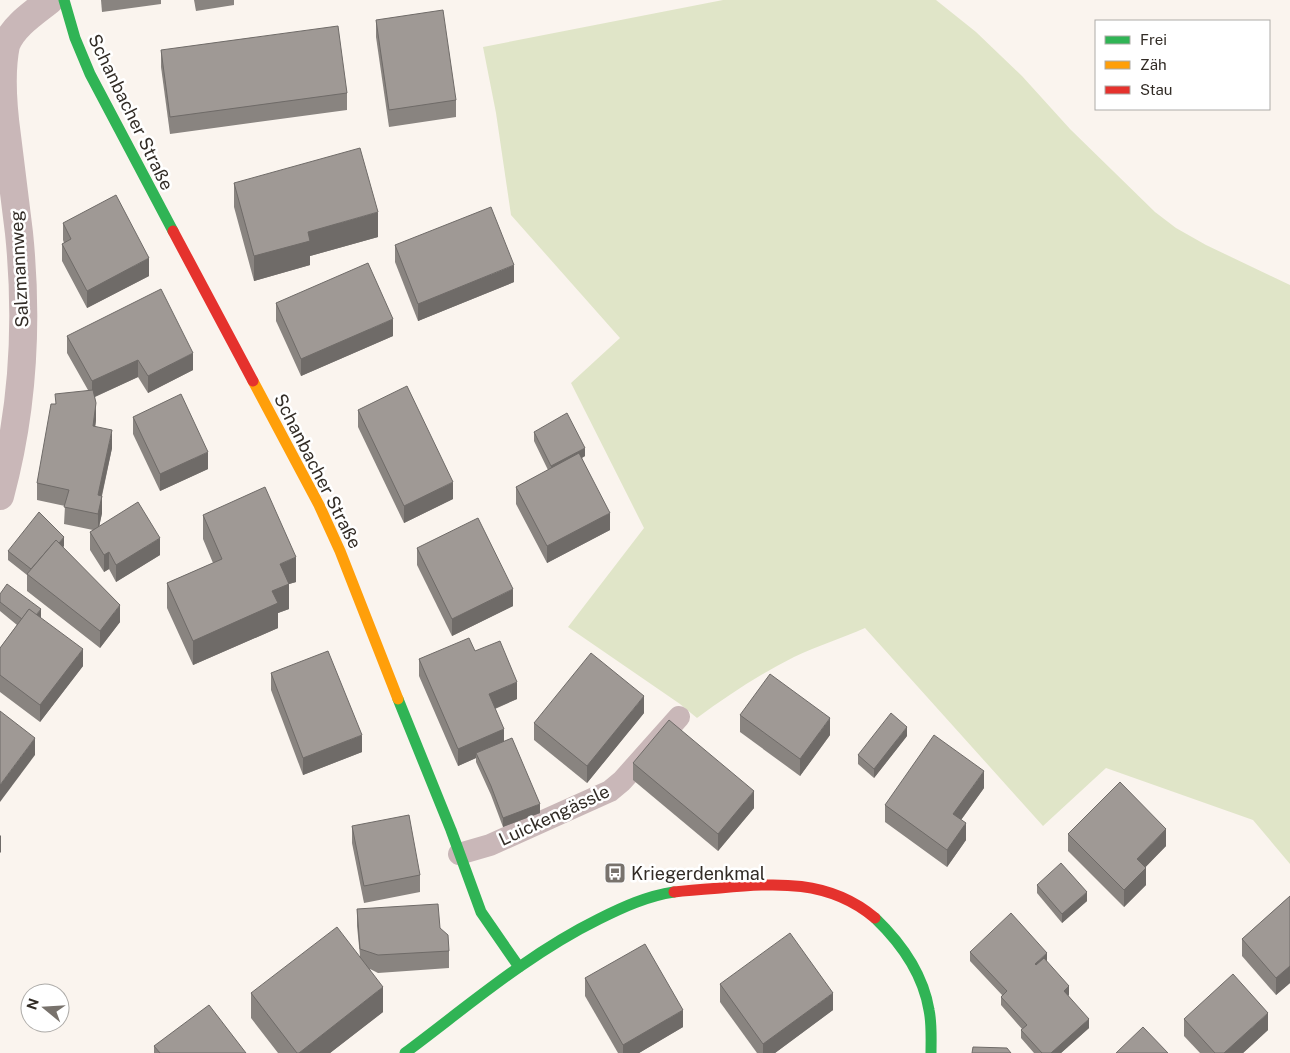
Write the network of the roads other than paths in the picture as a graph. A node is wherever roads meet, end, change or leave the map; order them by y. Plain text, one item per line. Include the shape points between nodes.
1 (50, 0) edge
2 (64, 0) edge
3 (0, 496) edge
4 (679, 717) dead end
5 (459, 854) junction
6 (519, 967) junction
7 (404, 1053) edge
8 (932, 1053) edge

1 - 3 street, Salzmannweg via 10,36 2,69 24,320 17,412
2 - 5 street, Schanbacher Straße via 77,43 104,102 319,504
4 - 5 lane, Luickengässle via 622,781 610,790 490,845
5 - 6 street, Schanbacher Straße via 481,912
6 - 7 street
6 - 8 street via 587,925 648,898 684,891 764,884 805,886 840,896 871,914 905,951 926,996

